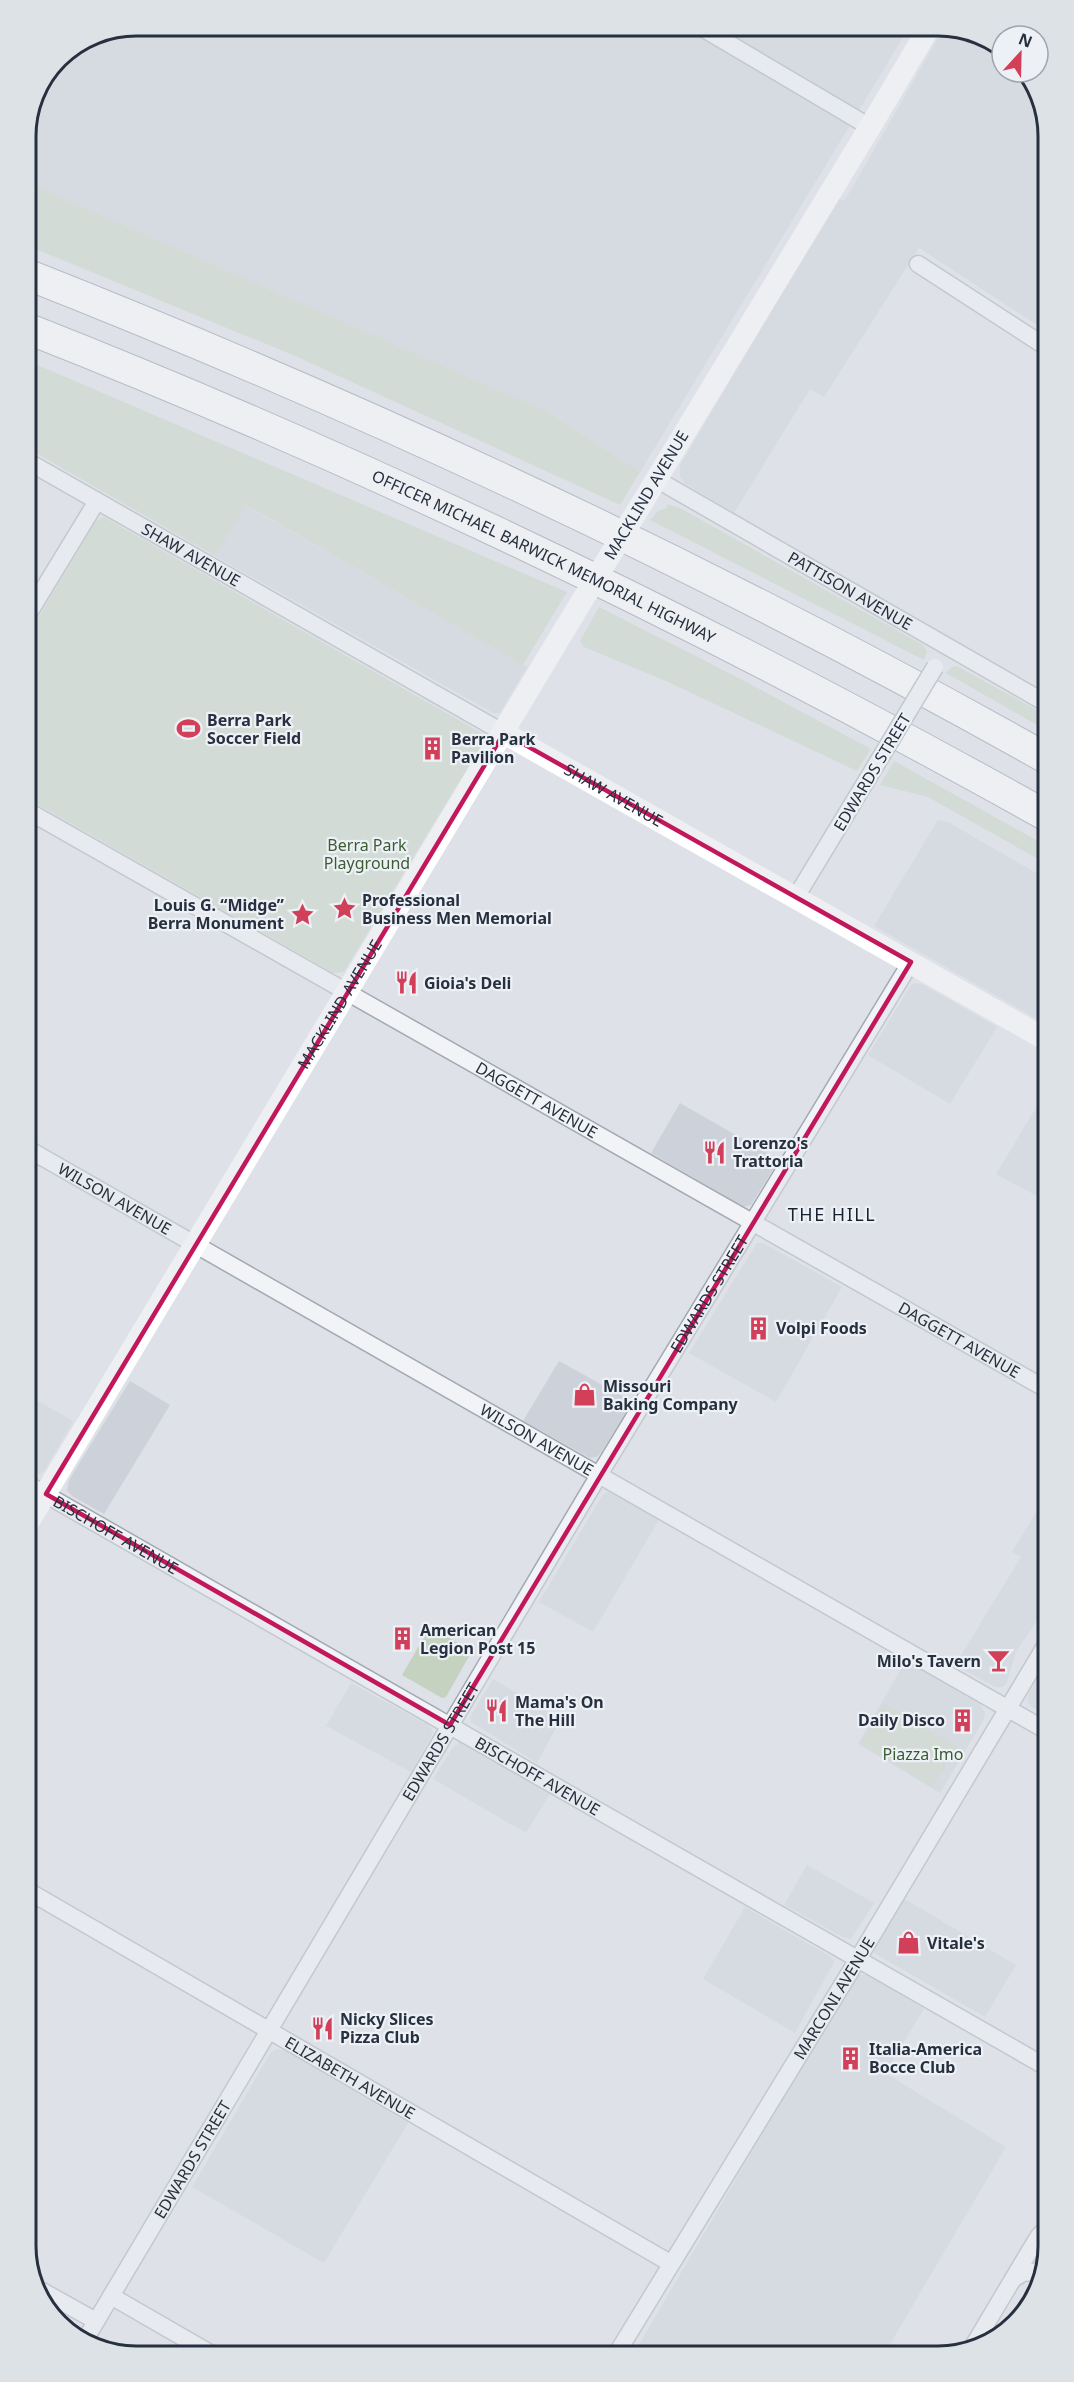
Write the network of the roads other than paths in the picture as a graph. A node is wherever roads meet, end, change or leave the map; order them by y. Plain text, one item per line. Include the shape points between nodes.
1 (716, 36) edge
2 (924, 36) edge
3 (870, 127) junction
4 (918, 264) dead end
5 (36, 278) edge
6 (36, 332) edge
7 (1038, 342) edge
8 (36, 466) edge
9 (656, 479) junction
10 (97, 501) junction
11 (36, 601) edge
12 (948, 647) junction
13 (1038, 699) edge
14 (504, 733) junction
15 (1038, 754) edge
16 (1038, 812) edge
17 (36, 816) edge
18 (796, 897) junction
19 (911, 962) junction
20 (348, 992) junction
21 (1038, 1035) edge
22 (36, 1154) edge
23 (754, 1223) junction
24 (196, 1244) junction
25 (1038, 1384) edge
26 (599, 1475) junction
27 (38, 1489) edge
28 (1038, 1658) edge
29 (1008, 1709) junction
30 (450, 1725) junction
31 (1038, 1726) edge
32 (36, 1896) edge
33 (858, 1959) junction
34 (269, 2032) junction
35 (1038, 2062) edge
36 (1038, 2241) edge
37 (670, 2263) junction
38 (1034, 2272) edge
39 (1012, 2280) junction
40 (49, 2295) edge
41 (111, 2296) junction
42 (96, 2321) junction
43 (88, 2334) edge
44 (977, 2338) edge
45 (198, 2346) edge
46 (621, 2346) edge

1 - 3 street
2 - 3 street, MACKLIND AVENUE
3 - 9 street, MACKLIND AVENUE
4 - 7 street
5 - 15 highway via 311,392 568,511 827,640
6 - 16 highway, OFFICER MICHAEL BARWICK MEMORIAL HIGHWAY via 234,413 494,530 792,678
8 - 10 street, SHAW AVENUE
9 - 12 street, PATTISON AVENUE
9 - 14 street, MACKLIND AVENUE, bridge
10 - 11 street
10 - 14 street, SHAW AVENUE
12 - 13 street, PATTISON AVENUE
12 - 18 street, EDWARDS STREET, bridge
14 - 18 street, SHAW AVENUE
14 - 20 street, MACKLIND AVENUE
17 - 20 street, DAGGETT AVENUE
18 - 19 street, SHAW AVENUE
19 - 21 street, SHAW AVENUE
19 - 23 street, EDWARDS STREET
20 - 23 street, DAGGETT AVENUE
20 - 24 street, MACKLIND AVENUE
22 - 24 street, WILSON AVENUE
23 - 25 street, DAGGETT AVENUE
23 - 26 street, EDWARDS STREET
24 - 26 street, WILSON AVENUE
24 - 27 street, MACKLIND AVENUE
26 - 29 street, WILSON AVENUE
26 - 30 street, EDWARDS STREET
27 - 30 street, BISCHOFF AVENUE
28 - 29 street, MARCONI AVENUE
29 - 31 street, WILSON AVENUE
29 - 33 street, MARCONI AVENUE
30 - 33 street, BISCHOFF AVENUE
30 - 34 street, EDWARDS STREET
32 - 34 street, ELIZABETH AVENUE
33 - 35 street, BISCHOFF AVENUE
33 - 37 street, MARCONI AVENUE
34 - 37 street, ELIZABETH AVENUE
34 - 41 street, EDWARDS STREET
36 - 39 street
37 - 46 street, MARCONI AVENUE
38 - 39 street
39 - 44 street
40 - 42 street
41 - 42 street, EDWARDS STREET
41 - 45 street
42 - 43 street, EDWARDS STREET

